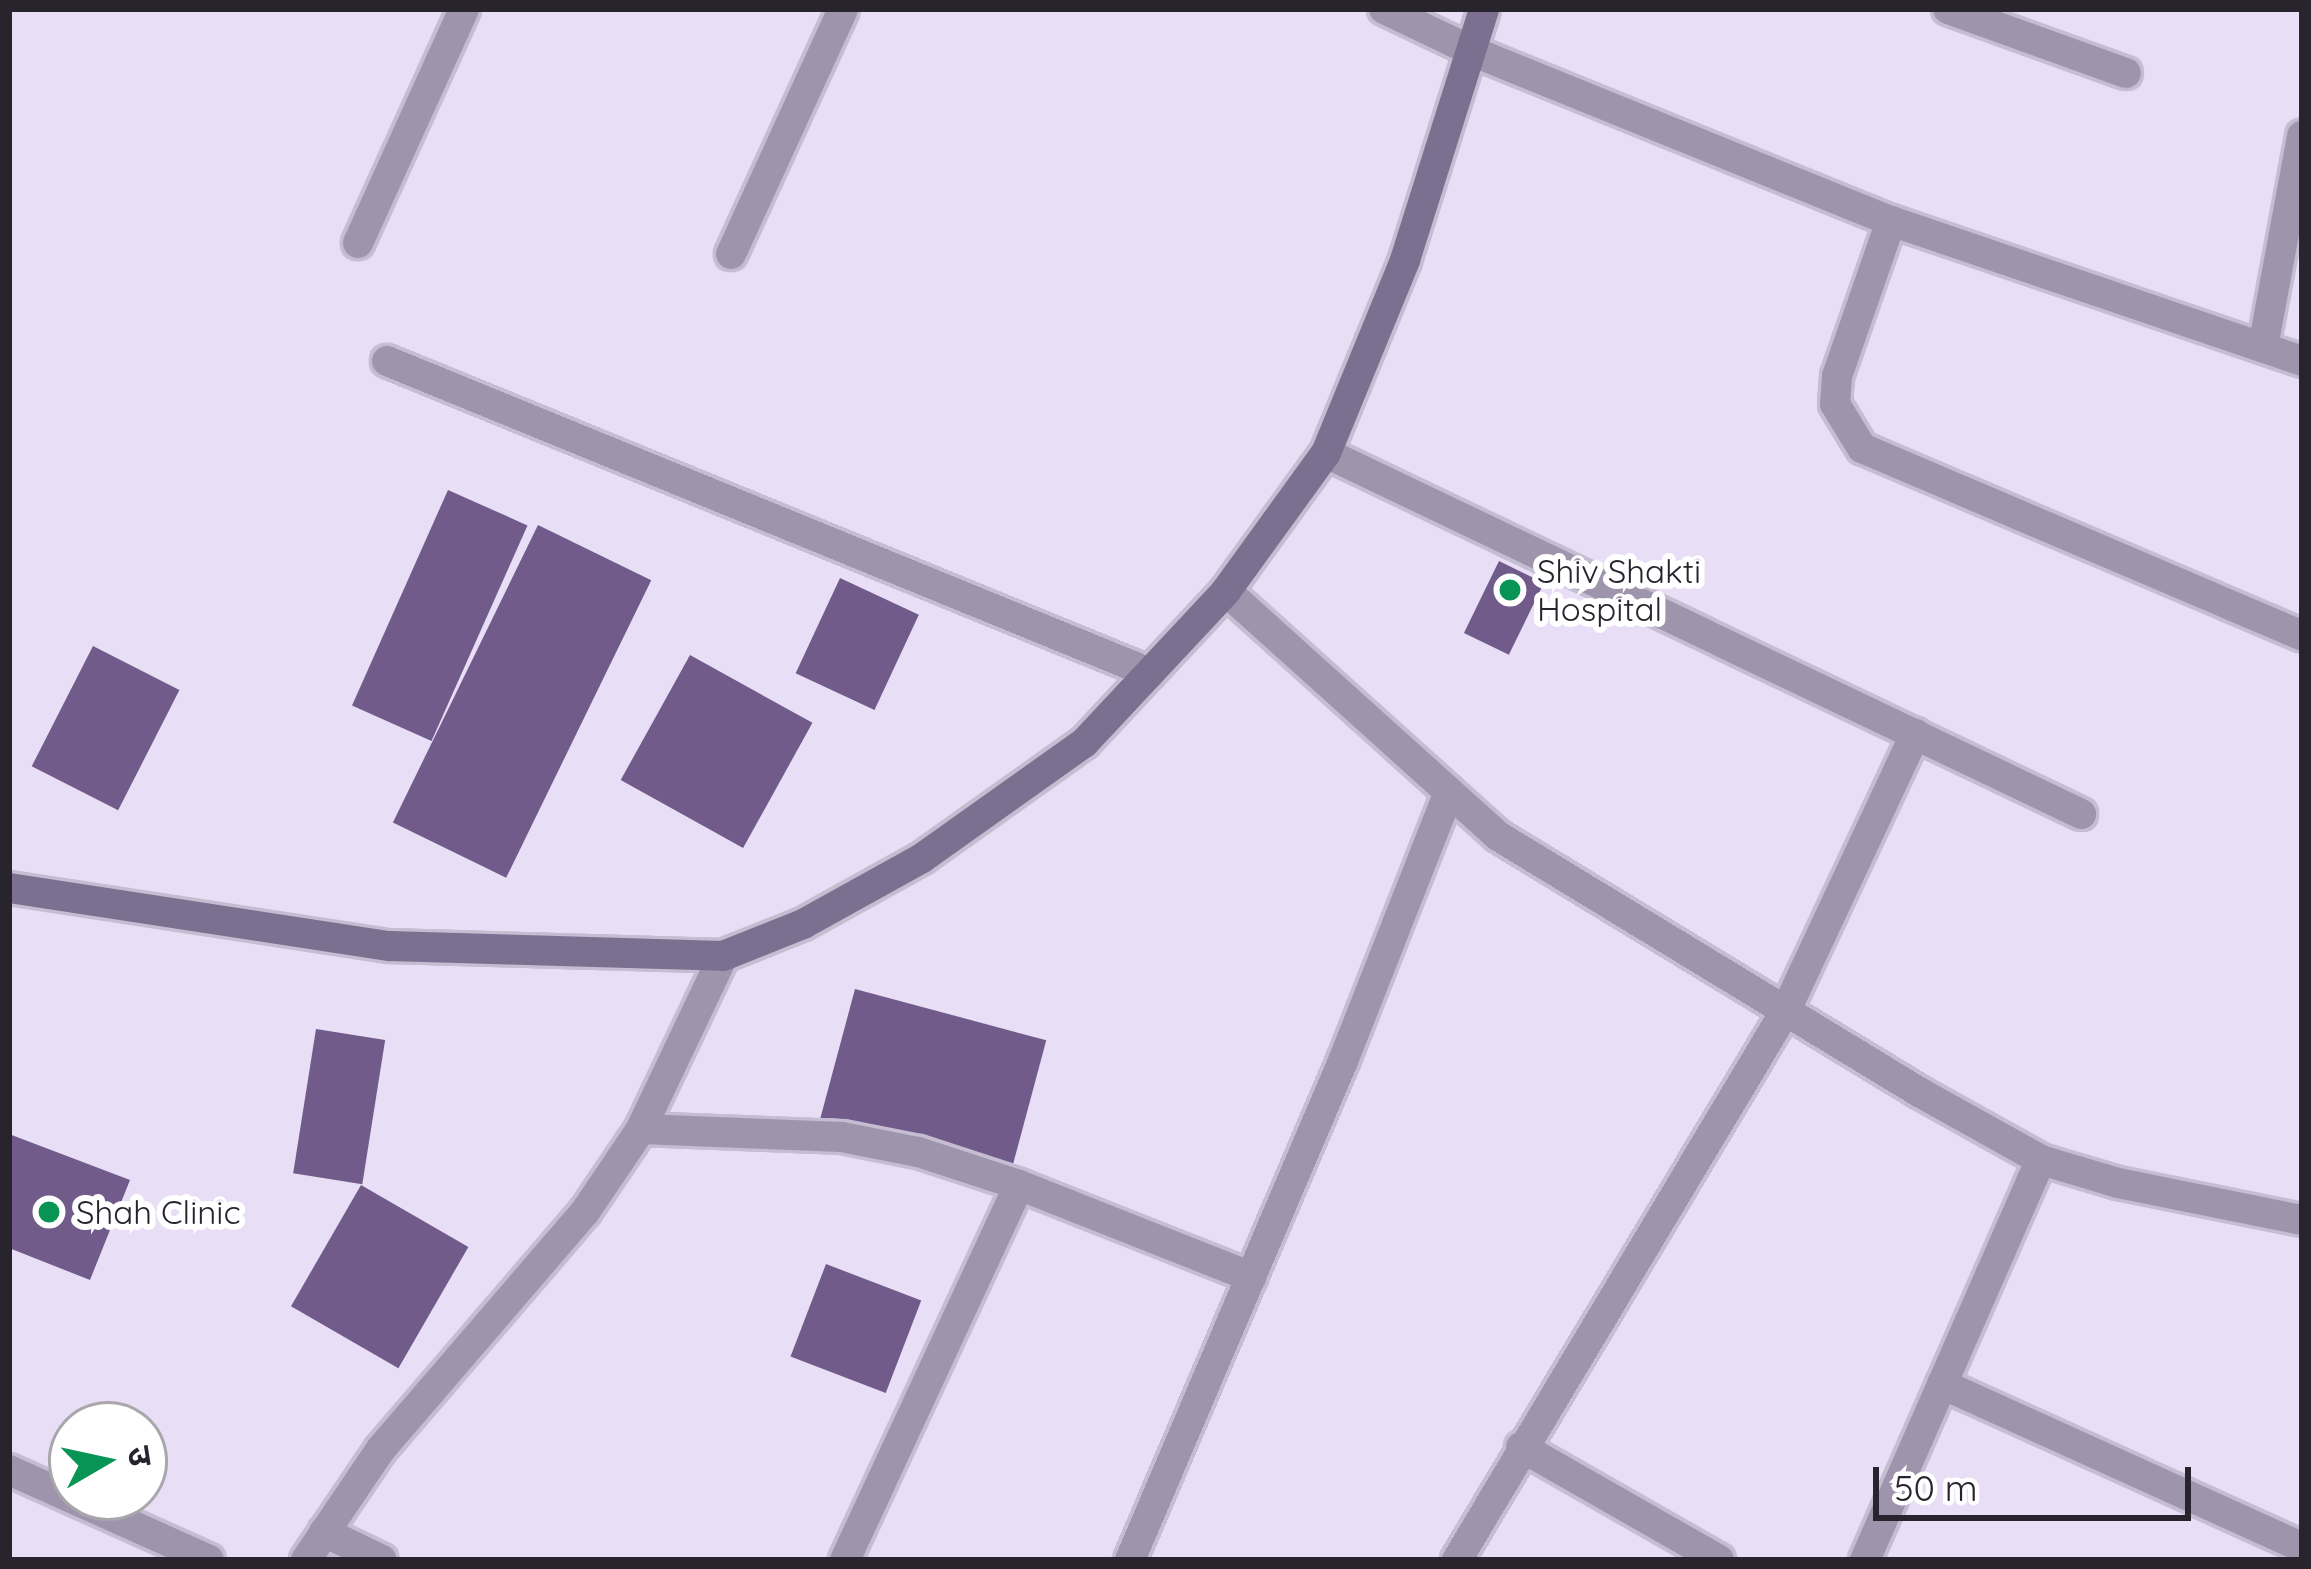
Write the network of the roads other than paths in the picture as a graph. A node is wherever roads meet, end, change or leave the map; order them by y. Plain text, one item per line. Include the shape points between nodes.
1 (464, 9) edge
2 (1384, 9) edge
3 (1484, 9) edge
4 (1948, 9) edge
5 (831, 13) edge
6 (1474, 52) junction
7 (2126, 74) dead end
8 (2302, 136) edge
9 (1891, 221) junction
10 (358, 243) dead end
11 (731, 254) dead end
12 (2263, 347) junction
13 (387, 361) dead end
14 (2302, 361) edge
15 (1326, 453) junction
16 (1226, 591) junction
17 (2302, 636) edge
18 (1150, 673) junction
19 (1915, 734) junction
20 (1449, 792) junction
21 (2081, 814) dead end
22 (9, 888) edge
23 (723, 956) junction
24 (1786, 1010) junction
25 (641, 1129) junction
26 (2041, 1160) junction
27 (1019, 1185) junction
28 (2302, 1220) edge
29 (1250, 1277) junction
30 (1942, 1384) junction
31 (1520, 1447) junction
32 (9, 1470) edge
33 (324, 1532) junction
34 (2302, 1547) edge
35 (209, 1560) edge
36 (306, 1560) edge
37 (382, 1560) edge
38 (845, 1560) edge
39 (1130, 1560) edge
40 (1457, 1560) edge
41 (1719, 1560) edge
42 (1865, 1560) edge

1 - 10 street
2 - 6 street
3 - 6 main road
4 - 7 street
5 - 11 street
6 - 9 street
6 - 15 main road via 1405,260
8 - 12 street
9 - 12 street
9 - 17 street via 1837,376 1835,404 1862,448
12 - 14 street
13 - 18 street
15 - 16 main road
15 - 19 street
16 - 18 main road
16 - 20 street
18 - 23 main road via 1084,743 922,857 803,924
19 - 21 street
19 - 24 street
20 - 24 street via 1531,857
20 - 29 street
22 - 23 main road via 390,946
23 - 25 street
24 - 26 street
24 - 31 street
25 - 27 street via 842,1137
25 - 33 street via 585,1211 381,1449
26 - 28 street
26 - 30 street
27 - 29 street
27 - 38 street
29 - 39 street
30 - 34 street
30 - 42 street
31 - 40 street
31 - 41 street
32 - 35 street
33 - 36 street
33 - 37 street

